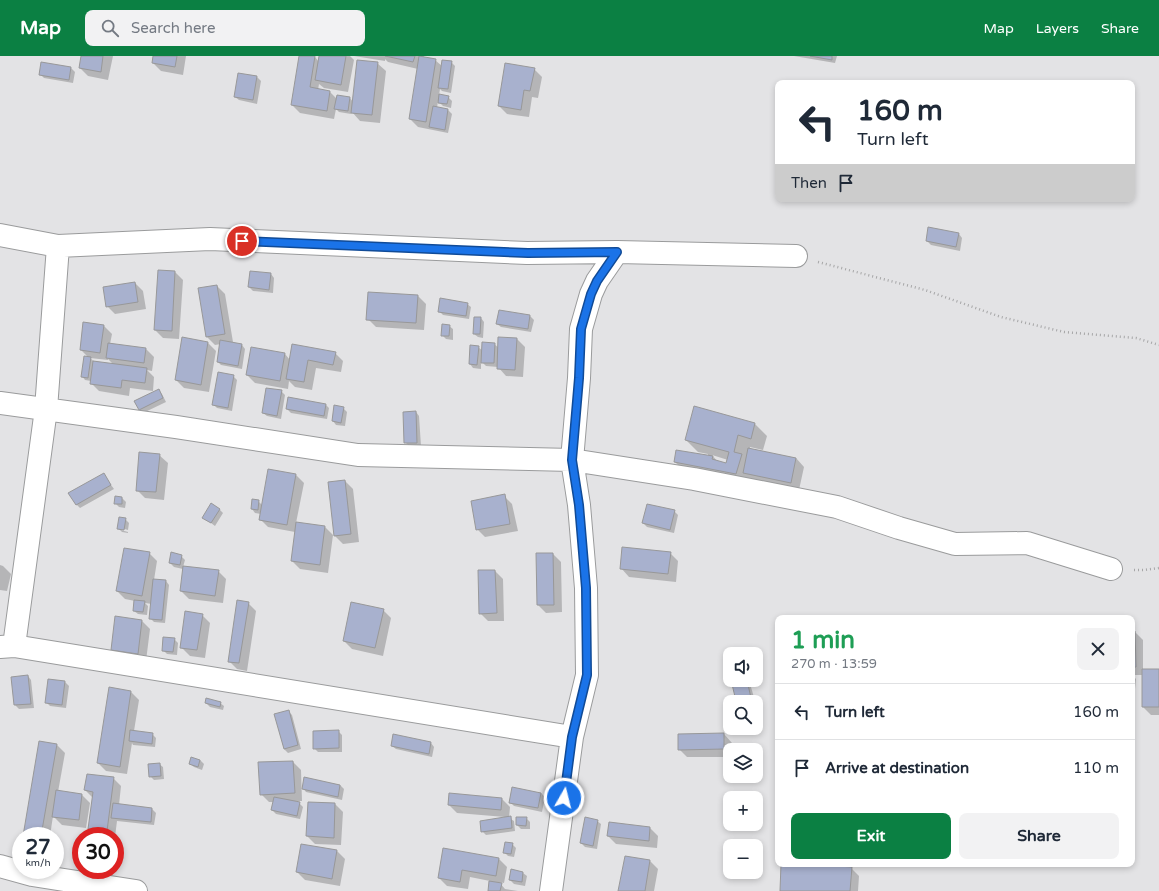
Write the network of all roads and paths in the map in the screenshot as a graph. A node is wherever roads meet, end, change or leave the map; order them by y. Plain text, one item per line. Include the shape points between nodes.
1 (0, 235) edge
2 (58, 246) junction
3 (617, 252) junction
4 (796, 256) joint
5 (1159, 345) edge
6 (0, 403) edge
7 (46, 409) junction
8 (572, 460) junction
9 (1111, 569) dead end
10 (7, 647) edge
11 (572, 737) junction
12 (0, 866) edge
13 (31, 883) edge
14 (136, 891) edge
15 (551, 891) edge

1 - 2 street
2 - 3 street via 210,239 528,253
2 - 7 street
3 - 4 street
3 - 8 street via 597,281 581,329
4 - 5 path via 925,290 1001,317 1064,332 1136,338
6 - 7 street
7 - 8 street via 358,454
7 - 10 street
8 - 9 street via 694,479 837,507 955,544 1027,543
8 - 11 street via 579,505 586,588 588,652 587,675
10 - 11 street
11 - 15 street
12 - 13 street
13 - 14 street

